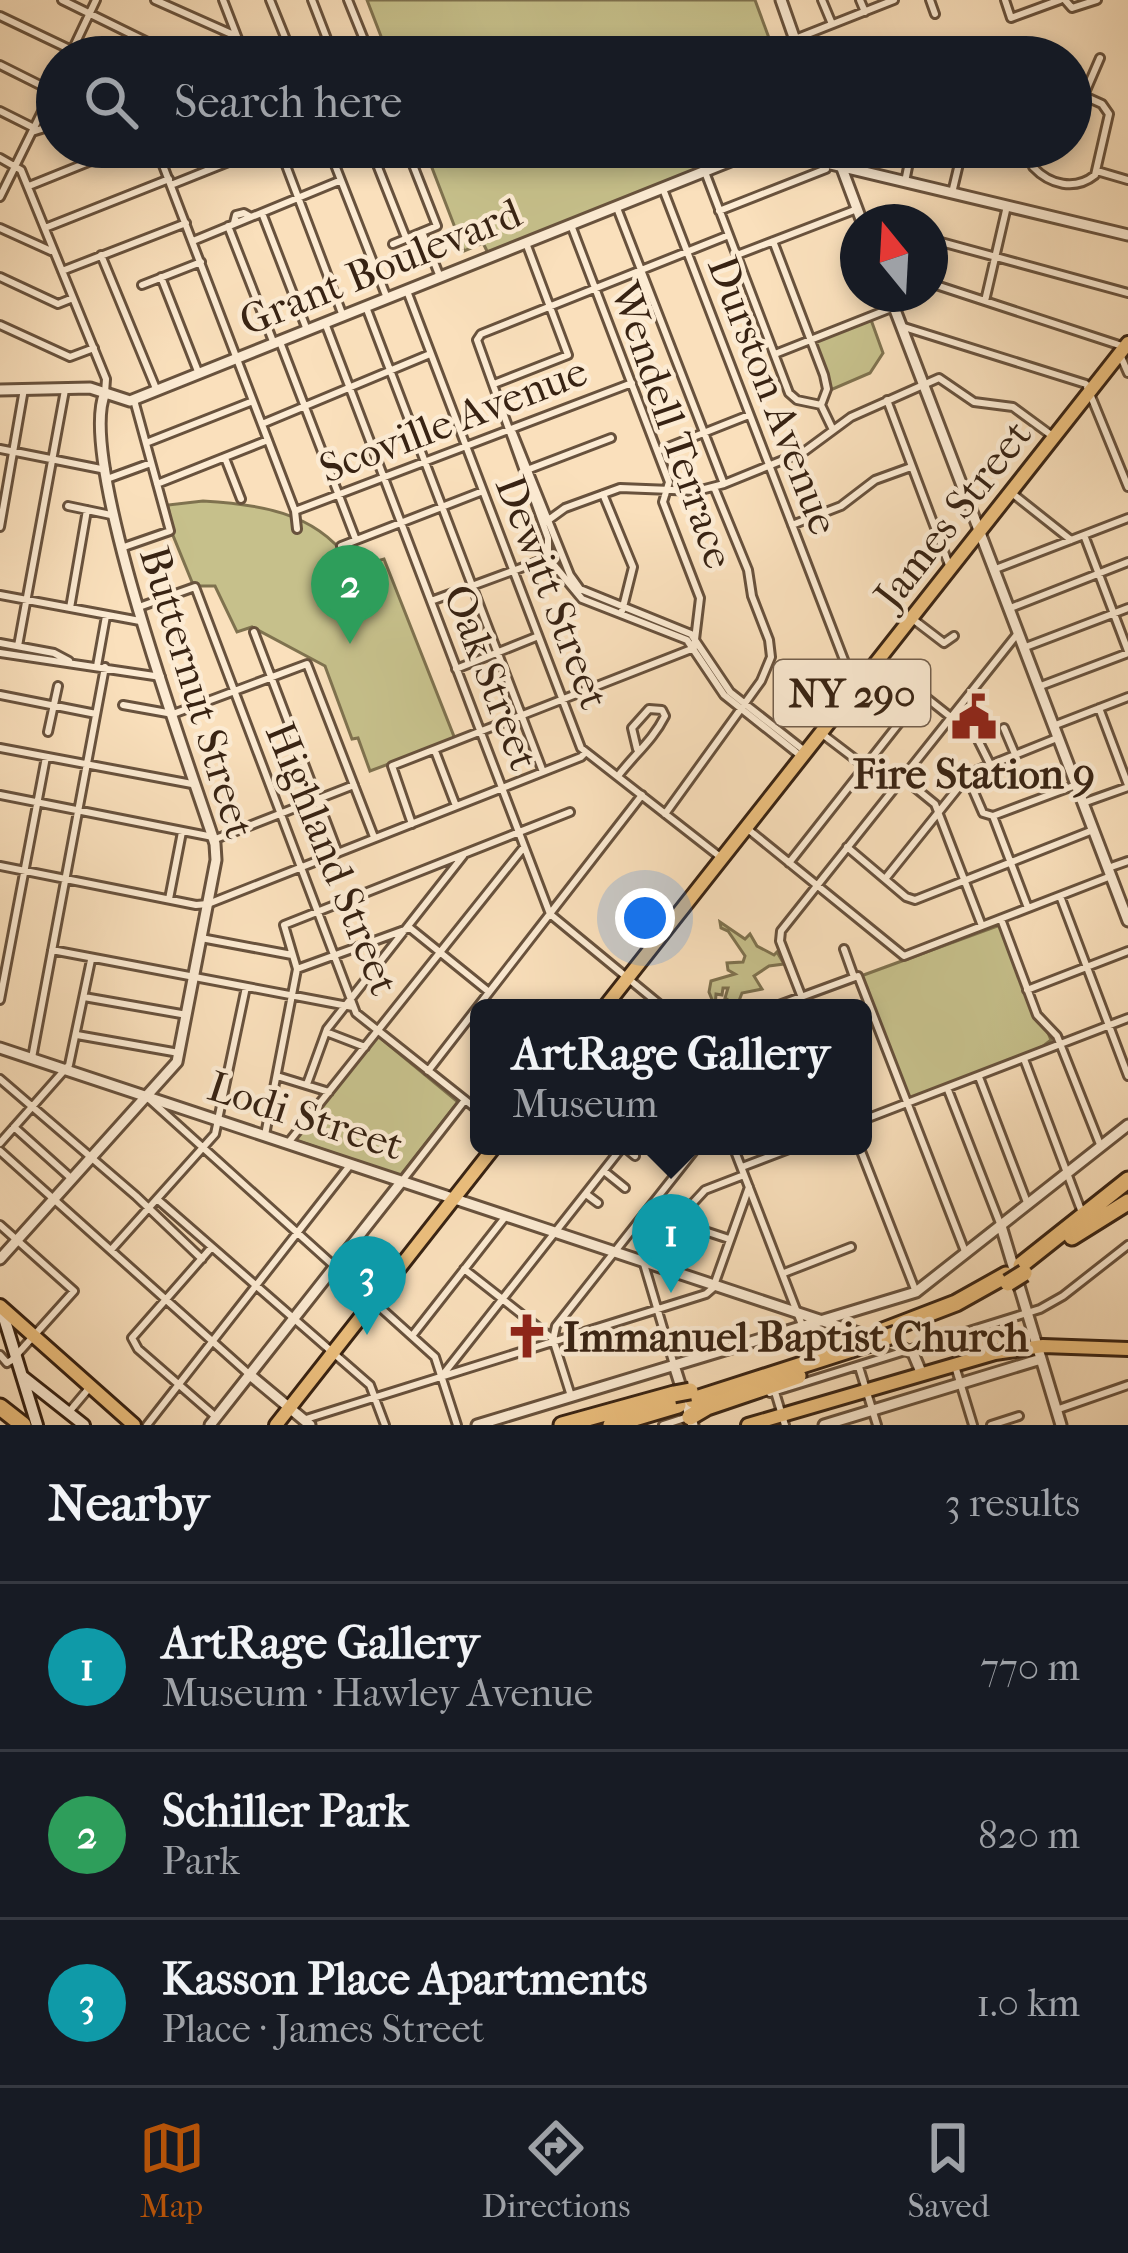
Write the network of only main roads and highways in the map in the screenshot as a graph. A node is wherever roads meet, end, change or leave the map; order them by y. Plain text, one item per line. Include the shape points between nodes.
1 (1124, 348) edge
2 (611, 999) edge
3 (488, 1155) edge
4 (1128, 1176) edge
5 (1128, 1190) edge
6 (1128, 1202) edge
7 (1072, 1237) junction
8 (1015, 1274) junction
9 (0, 1306) edge
10 (862, 1342) junction
11 (1128, 1349) edge
12 (22, 1376) junction
13 (686, 1405) edge
14 (65, 1408) junction
15 (5, 1414) edge
16 (784, 1420) edge
17 (25, 1425) edge
18 (38, 1425) edge
19 (84, 1425) edge
20 (134, 1425) edge
21 (276, 1425) edge
22 (562, 1425) edge
23 (585, 1425) edge
24 (611, 1425) edge
25 (633, 1425) edge
26 (748, 1425) edge

1 - 2 main road, James Street / NY 290
3 - 21 main road
4 - 8 highway
5 - 7 highway
6 - 7 highway
7 - 8 highway
8 - 10 highway, bridge
9 - 12 main road
9 - 20 main road
10 - 13 highway
10 - 13 highway
11 - 16 main road via 953,1363
12 - 14 main road
12 - 18 main road
13 - 22 highway
13 - 23 highway
13 - 24 highway
13 - 25 highway
14 - 18 main road via 48,1402
14 - 19 main road
15 - 17 highway
16 - 26 main road

